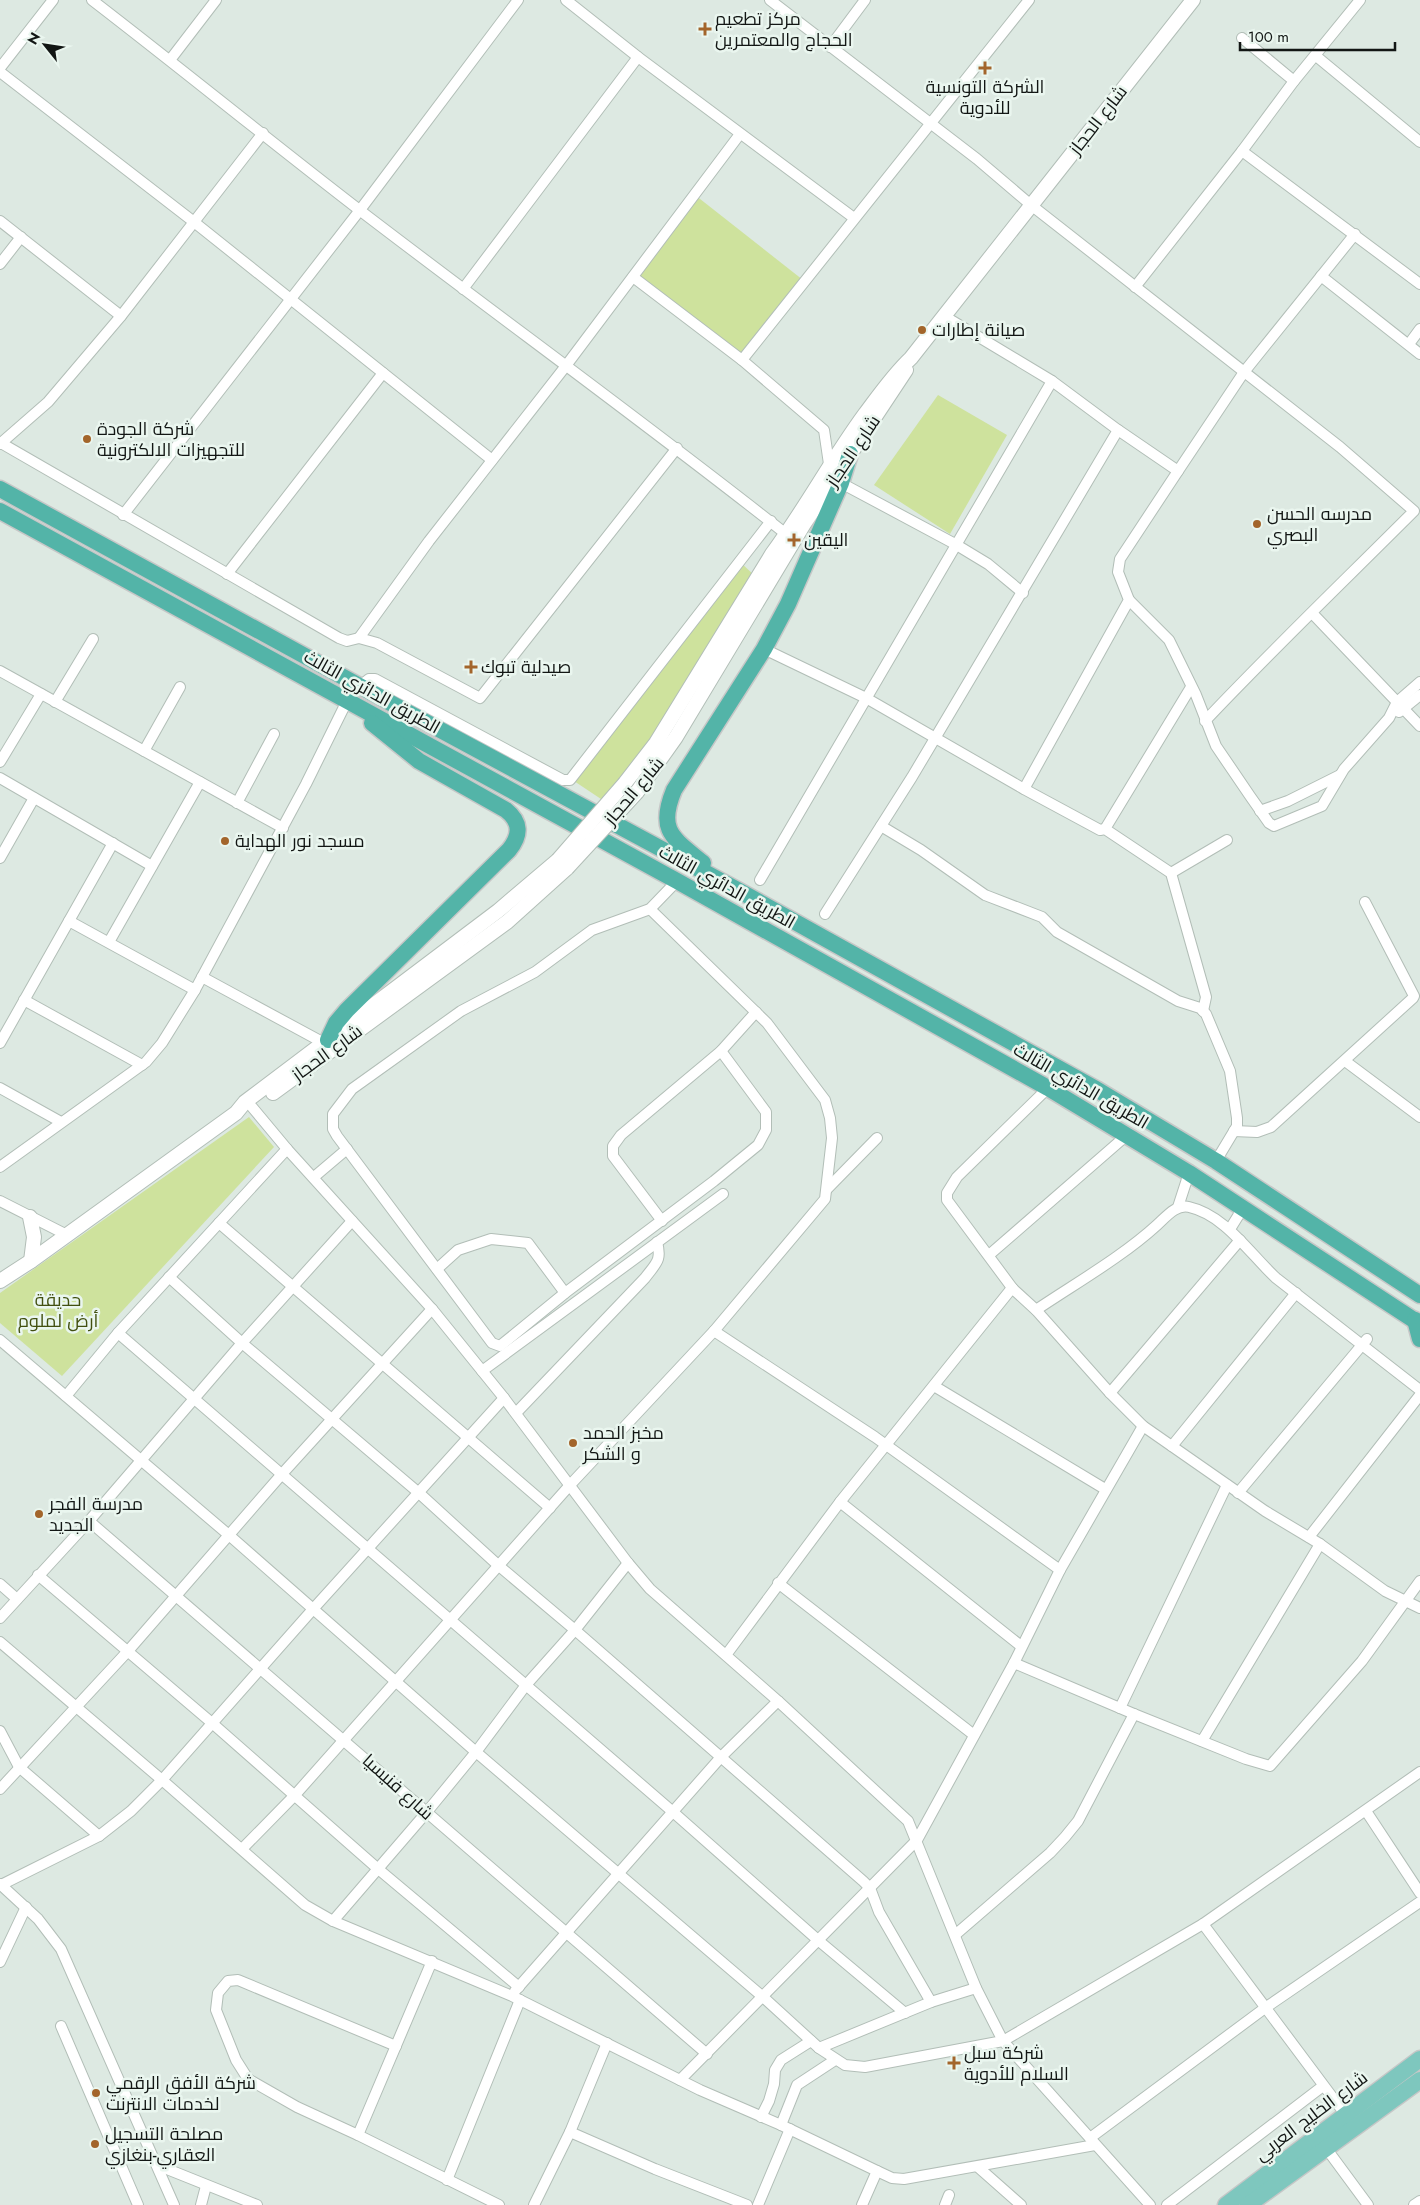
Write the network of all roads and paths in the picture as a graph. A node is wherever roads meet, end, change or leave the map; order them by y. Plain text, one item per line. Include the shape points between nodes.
1 (53, 0) edge
2 (92, 0) edge
3 (216, 0) edge
4 (518, 0) edge
5 (566, 0) edge
6 (770, 0) edge
7 (865, 0) edge
8 (1029, 0) edge
9 (1193, 0) edge
10 (1360, 0) edge
11 (1242, 38) dead end
12 (830, 47) junction
13 (1316, 56) junction
14 (638, 57) junction
15 (170, 60) junction
16 (0, 68) edge
17 (0, 72) edge
18 (1294, 81) junction
19 (929, 124) junction
20 (263, 134) junction
21 (740, 134) junction
22 (1419, 138) edge
23 (1242, 151) junction
24 (1031, 205) junction
25 (360, 210) junction
26 (854, 218) junction
27 (0, 221) edge
28 (194, 222) junction
29 (1356, 234) junction
30 (21, 237) junction
31 (0, 264) edge
32 (1321, 276) junction
33 (632, 277) junction
34 (1420, 284) edge
35 (1135, 287) junction
36 (463, 288) junction
37 (290, 298) junction
38 (121, 316) junction
39 (944, 316) junction
40 (1420, 330) edge
41 (1409, 344) junction
42 (1420, 354) edge
43 (911, 358) junction
44 (742, 360) junction
45 (565, 367) junction
46 (383, 372) junction
47 (1244, 372) junction
48 (1052, 381) junction
49 (1118, 430) junction
50 (0, 443) edge
51 (677, 448) junction
52 (850, 454) junction
53 (492, 460) junction
54 (829, 464) junction
55 (1178, 471) junction
56 (841, 483) junction
57 (0, 489) edge
58 (1417, 509) edge
59 (0, 511) edge
60 (124, 515) junction
61 (771, 522) junction
62 (786, 534) junction
63 (955, 544) junction
64 (227, 574) junction
65 (1023, 593) junction
66 (1129, 600) junction
67 (1312, 614) junction
68 (359, 638) junction
69 (93, 639) dead end
70 (764, 648) junction
71 (0, 671) edge
72 (1420, 682) edge
73 (360, 686) junction
74 (1192, 687) junction
75 (180, 688) dead end
76 (41, 694) junction
77 (1420, 695) edge
78 (866, 698) junction
79 (55, 702) junction
80 (352, 704) junction
81 (1400, 706) junction
82 (1205, 721) junction
83 (1420, 726) edge
84 (274, 734) dead end
85 (935, 738) junction
86 (144, 751) junction
87 (0, 762) edge
88 (1340, 775) junction
89 (0, 778) edge
90 (200, 782) junction
91 (1024, 789) junction
92 (34, 798) junction
93 (237, 803) junction
94 (1260, 811) junction
95 (881, 826) junction
96 (282, 828) junction
97 (1105, 829) junction
98 (1227, 840) dead end
99 (113, 843) junction
100 (0, 858) edge
101 (562, 864) junction
102 (152, 866) junction
103 (1170, 874) junction
104 (760, 880) dead end
105 (676, 882) junction
106 (734, 888) junction
107 (1365, 902) dead end
108 (650, 909) junction
109 (825, 914) dead end
110 (69, 921) junction
111 (109, 942) junction
112 (202, 978) junction
113 (195, 990) junction
114 (1206, 996) junction
115 (24, 1000) junction
116 (1184, 1003) junction
117 (1203, 1011) junction
118 (756, 1012) junction
119 (326, 1041) junction
120 (0, 1043) edge
121 (721, 1051) junction
122 (1345, 1061) junction
123 (142, 1065) junction
124 (0, 1088) edge
125 (1048, 1088) junction
126 (252, 1107) junction
127 (236, 1113) junction
128 (1420, 1117) edge
129 (61, 1122) junction
130 (1234, 1131) junction
131 (1127, 1135) junction
132 (876, 1138) dead end
133 (347, 1148) junction
134 (287, 1149) junction
135 (1216, 1161) junction
136 (0, 1167) edge
137 (1189, 1173) junction
138 (314, 1177) junction
139 (827, 1189) junction
140 (722, 1194) dead end
141 (0, 1201) edge
142 (1178, 1207) junction
143 (1243, 1208) junction
144 (30, 1217) junction
145 (352, 1221) junction
146 (662, 1221) junction
147 (219, 1223) junction
148 (1230, 1229) junction
149 (67, 1235) junction
150 (1240, 1240) junction
151 (657, 1242) junction
152 (989, 1254) junction
153 (32, 1261) junction
154 (437, 1269) junction
155 (169, 1277) junction
156 (0, 1281) edge
157 (293, 1286) junction
158 (1013, 1289) junction
159 (565, 1293) junction
160 (1296, 1293) junction
161 (1420, 1295) edge
162 (432, 1309) junction
163 (1036, 1310) junction
164 (1418, 1322) edge
165 (714, 1331) junction
166 (118, 1333) junction
167 (1420, 1339) edge
168 (0, 1340) edge
169 (1364, 1342) junction
170 (242, 1343) junction
171 (382, 1362) junction
172 (482, 1370) junction
173 (934, 1386) junction
174 (1420, 1390) edge
175 (1110, 1392) junction
176 (1420, 1395) edge
177 (66, 1396) junction
178 (504, 1398) junction
179 (194, 1399) junction
180 (516, 1413) junction
181 (332, 1419) junction
182 (1142, 1426) junction
183 (467, 1438) junction
184 (887, 1446) junction
185 (1172, 1446) junction
186 (141, 1459) junction
187 (282, 1474) junction
188 (570, 1484) junction
189 (1227, 1485) junction
190 (1105, 1489) junction
191 (419, 1493) junction
192 (1238, 1493) junction
193 (840, 1502) junction
194 (550, 1508) junction
195 (88, 1521) junction
196 (230, 1536) junction
197 (1309, 1537) junction
198 (1320, 1544) junction
199 (368, 1549) junction
200 (628, 1563) junction
201 (499, 1566) junction
202 (1060, 1570) junction
203 (38, 1576) junction
204 (1420, 1581) edge
205 (778, 1583) junction
206 (0, 1584) edge
207 (176, 1596) junction
208 (17, 1599) junction
209 (1405, 1602) junction
210 (314, 1608) junction
211 (1420, 1608) edge
212 (0, 1618) edge
213 (450, 1620) junction
214 (575, 1630) junction
215 (0, 1642) edge
216 (1021, 1646) junction
217 (128, 1651) junction
218 (726, 1654) junction
219 (1014, 1663) junction
220 (261, 1669) junction
221 (396, 1681) junction
222 (526, 1685) junction
223 (778, 1701) junction
224 (76, 1707) junction
225 (1120, 1708) junction
226 (1134, 1714) junction
227 (212, 1723) junction
228 (0, 1731) edge
229 (974, 1735) junction
230 (344, 1739) junction
231 (1202, 1740) junction
232 (476, 1752) junction
233 (721, 1757) junction
234 (19, 1768) junction
235 (1420, 1772) edge
236 (162, 1780) junction
237 (0, 1789) edge
238 (295, 1795) junction
239 (1366, 1811) junction
240 (673, 1812) junction
241 (426, 1814) junction
242 (99, 1836) junction
243 (917, 1840) junction
244 (242, 1850) junction
245 (377, 1868) junction
246 (619, 1873) junction
247 (1, 1885) edge
248 (870, 1888) junction
249 (1420, 1893) edge
250 (1420, 1902) edge
251 (26, 1907) junction
252 (333, 1921) junction
253 (1203, 1924) junction
254 (566, 1932) junction
255 (955, 1935) junction
256 (819, 1941) junction
257 (432, 1961) junction
258 (0, 1962) edge
259 (519, 1987) junction
260 (976, 1988) junction
261 (763, 1997) junction
262 (516, 1998) junction
263 (931, 2002) junction
264 (1265, 2008) junction
265 (905, 2013) junction
266 (61, 2026) dead end
267 (1003, 2042) junction
268 (607, 2043) junction
269 (815, 2045) junction
270 (396, 2046) junction
271 (707, 2054) junction
272 (1420, 2059) edge
273 (835, 2060) junction
274 (680, 2080) junction
275 (1420, 2080) edge
276 (1323, 2086) junction
277 (1345, 2114) junction
278 (761, 2117) junction
279 (786, 2127) junction
280 (570, 2132) junction
281 (358, 2135) junction
282 (1092, 2142) junction
283 (1326, 2148) junction
284 (157, 2165) junction
285 (978, 2167) junction
286 (877, 2171) junction
287 (447, 2180) junction
288 (206, 2186) junction
289 (1420, 2200) edge
290 (138, 2205) edge
291 (174, 2205) edge
292 (201, 2205) edge
293 (257, 2205) edge
294 (499, 2205) edge
295 (534, 2205) edge
296 (746, 2205) edge
297 (758, 2205) edge
298 (862, 2205) edge
299 (1021, 2205) edge
300 (1150, 2205) edge
301 (1166, 2205) edge
302 (1226, 2205) edge
303 (1248, 2205) edge
304 (1368, 2205) edge
305 (1414, 2205) edge

1 - 16 street
2 - 15 street
3 - 15 street
4 - 25 street
5 - 14 street
6 - 12 street
7 - 12 street
8 - 19 street
9 - 24 main road, شارع الحجاز
10 - 13 street
11 - 18 street
12 - 19 street
13 - 18 street
13 - 22 street
14 - 21 street
14 - 36 street
15 - 20 street
17 - 28 street
18 - 23 street
19 - 24 street
19 - 26 street
20 - 25 street
20 - 28 street
21 - 26 street
21 - 33 street
23 - 29 street
23 - 35 street
24 - 35 street
24 - 39 main road, شارع الحجاز
25 - 36 street
25 - 37 street
26 - 44 street
27 - 30 street
28 - 37 street
28 - 38 street
29 - 32 street
29 - 34 street
30 - 31 street
30 - 38 street
32 - 41 street
32 - 47 street
33 - 44 street
33 - 45 street
35 - 47 street
36 - 45 street
37 - 46 street
37 - 60 street
38 - 50 street via 48,402
39 - 43 main road, شارع الحجاز
39 - 48 street
40 - 41 street
41 - 42 street
43 - 52 main road, شارع الحجاز via 905,374
43 - 54 main road, شارع الحجاز via 890,379
44 - 54 street via 824,430
45 - 51 street
45 - 53 street
46 - 53 street
46 - 64 street
47 - 55 street
47 - 58 street
48 - 49 street
48 - 63 street
49 - 55 street
49 - 65 street
50 - 60 street
51 - 61 street
51 - 68 street via 480,698 387,648
52 - 56 highway
52 - 101 main road, شارع الحجاز, bridge via 804,524 676,737 637,792
53 - 68 street
54 - 62 main road, شارع الحجاز
55 - 66 street via 1120,559 1118,572
56 - 63 street
56 - 70 highway via 788,604
57 - 73 highway, الطريق الدائري الثالث
58 - 67 street
59 - 80 highway, الطريق الدائري الثالث
60 - 64 street
61 - 62 street
61 - 73 street via 570,780 563,780 375,679 369,679
62 - 101 main road, شارع الحجاز, bridge via 656,743
63 - 65 street via 988,564
63 - 78 street
64 - 68 street via 339,638 347,641
65 - 85 street
66 - 74 street via 1166,636
66 - 91 street
67 - 81 street
67 - 82 street via 1258,664
69 - 79 street
70 - 78 street
70 - 106 highway via 674,790 667,808 667,826 676,841
71 - 76 street
72 - 81 street
73 - 106 highway, الطريق الدائري الثالث
74 - 82 street
74 - 97 street
75 - 86 street
76 - 79 street
76 - 87 street
77 - 81 street
78 - 85 street
78 - 104 street
79 - 86 street
80 - 96 street
80 - 105 highway, الطريق الدائري الثالث
80 - 119 highway via 419,760 506,810 518,823 519,832 510,850 347,1010
81 - 83 street
81 - 88 street
82 - 94 street via 1216,746
84 - 93 street
85 - 91 street
85 - 95 street
86 - 90 street
88 - 94 street
88 - 94 street via 1322,806 1274,826
89 - 92 street
90 - 93 street
90 - 102 street
91 - 97 street via 1100,830
92 - 99 street
92 - 100 street
93 - 96 street
95 - 109 street
95 - 116 street via 985,895 1042,917 1057,932
96 - 112 street
97 - 103 street
98 - 103 street
99 - 102 street
99 - 110 street
101 - 119 main road, شارع الحجاز
101 - 126 main road, شارع الحجاز via 507,922
102 - 111 street
103 - 114 street
105 - 108 street
105 - 125 highway, الطريق الدائري الثالث
106 - 135 highway, الطريق الدائري الثالث via 1096,1089
107 - 122 street via 1414,996
108 - 118 street
108 - 133 street via 592,930 535,972 461,1012 352,1089 333,1114 332,1121 337,1136
110 - 111 street
110 - 115 street
111 - 113 street
112 - 113 street
112 - 119 street
113 - 123 street via 162,1043
114 - 116 street
114 - 117 street
115 - 120 street
115 - 123 street
116 - 117 street
117 - 130 street via 1230,1071 1238,1118
118 - 121 street
118 - 139 street via 825,1100 832,1138
119 - 127 main road, شارع الحجاز via 245,1102
121 - 146 street via 766,1112 766,1130 758,1145
121 - 146 street via 621,1135 613,1146 613,1156
122 - 128 street
122 - 130 street via 1271,1127 1257,1132
123 - 129 street
124 - 129 street
125 - 131 highway, الطريق الدائري الثالث
125 - 152 street via 957,1177 947,1193 947,1200
126 - 127 main road, شارع الحجاز
126 - 134 street
127 - 149 main road, شارع الحجاز
129 - 136 street
130 - 135 street
131 - 137 highway, الطريق الدائري الثالث
131 - 152 street
132 - 139 street
133 - 138 street
133 - 154 street
134 - 138 street
134 - 147 street
135 - 161 highway, الطريق الدائري الثالث
137 - 142 street
137 - 143 highway, الطريق الدائري الثالث
138 - 145 street
139 - 165 street via 821,1204
140 - 151 street
141 - 144 street
142 - 148 street via 1198,1210
142 - 163 street via 1146,1235
143 - 148 street
143 - 164 highway, الطريق الدائري الثالث
144 - 149 street
144 - 153 main road via 34,1237
145 - 157 street
145 - 162 street
146 - 159 street
147 - 155 street
147 - 157 street
148 - 150 street
149 - 153 main road, شارع الحجاز
150 - 160 street via 1259,1262
150 - 175 street
151 - 172 street
151 - 180 street via 659,1260
152 - 158 street
153 - 156 main road, شارع الحجاز
154 - 159 street via 458,1250 491,1239 528,1244
154 - 159 street via 497,1346
155 - 166 street
155 - 170 street
157 - 170 street
157 - 171 street
158 - 163 street
158 - 173 street via 1009,1289
160 - 169 street
160 - 185 street
162 - 171 street
162 - 172 street
163 - 175 street
164 - 167 highway
165 - 184 street
165 - 188 street
166 - 177 street
166 - 179 street
168 - 177 street
169 - 174 street
169 - 192 street
170 - 179 street
170 - 181 street
171 - 181 street
171 - 183 street
172 - 178 street
173 - 184 street
173 - 190 street
175 - 182 street
176 - 197 street
177 - 186 street
178 - 180 street
178 - 183 street
179 - 186 street
179 - 187 street
180 - 188 street
181 - 187 street
181 - 191 street
182 - 185 street
182 - 190 street
183 - 191 street
183 - 194 street
184 - 193 street
184 - 202 street
185 - 189 street
186 - 195 street
186 - 196 street
187 - 196 street
187 - 199 street
188 - 194 street
188 - 200 street
189 - 192 street
189 - 225 street
190 - 202 street
191 - 199 street
191 - 201 street
192 - 197 street
193 - 205 street
193 - 216 street
194 - 201 street
195 - 203 street
195 - 207 street, شارع فنيسيا
196 - 207 street
196 - 210 street
197 - 198 street
198 - 209 street
198 - 231 street
199 - 210 street
199 - 213 street
200 - 214 street
200 - 218 street via 650,1589
201 - 213 street
201 - 214 street
202 - 216 street
203 - 208 street
203 - 217 street
204 - 209 street
205 - 218 street
205 - 229 street
206 - 208 street
207 - 217 street
207 - 220 street, شارع فنيسيا
208 - 212 street
209 - 211 street
209 - 231 street via 1362,1661 1270,1766
210 - 220 street
210 - 221 street
213 - 221 street
213 - 222 street
214 - 222 street
214 - 233 street
215 - 224 street
216 - 219 street
217 - 224 street
217 - 227 street
218 - 223 street
219 - 225 street
219 - 229 street
220 - 227 street
220 - 230 street, شارع فنيسيا
221 - 230 street
221 - 232 street
222 - 232 street
222 - 240 street
223 - 233 street
223 - 243 street via 901,1813
224 - 234 street
224 - 236 street
225 - 226 street
226 - 231 street
226 - 255 street via 1074,1826 1050,1853
227 - 236 street
227 - 238 street
228 - 234 street
229 - 243 street
230 - 238 street
230 - 241 street, شارع فنيسيا
232 - 241 street
232 - 246 street
233 - 240 street
233 - 248 street
234 - 237 street
234 - 242 street
235 - 239 street
236 - 242 street via 131,1811
236 - 244 street
238 - 244 street
238 - 245 street
239 - 249 street
239 - 253 street
240 - 246 street
240 - 256 street
241 - 245 street
241 - 254 street, شارع فنيسيا
242 - 247 street
243 - 248 street
243 - 255 street
244 - 252 street via 291,1895
245 - 252 street
245 - 259 street
246 - 254 street
246 - 261 street
247 - 251 street
248 - 256 street
248 - 263 street via 879,1912
250 - 264 street
251 - 258 street
251 - 284 street via 60,1949
252 - 257 street
253 - 264 street
253 - 267 street
254 - 259 street
254 - 271 street, شارع فنيسيا
255 - 260 street
256 - 261 street
256 - 265 street
257 - 262 street
257 - 270 street
259 - 262 street
260 - 263 street
260 - 267 street
261 - 269 street
261 - 271 street
262 - 268 street
262 - 287 street
263 - 265 street
264 - 276 street
264 - 282 street
265 - 269 street
266 - 290 street
267 - 273 street via 865,2067
267 - 282 street
268 - 274 street
268 - 280 street
269 - 273 street
269 - 278 street via 781,2060
270 - 281 street
270 - 281 street via 238,1980 228,1980 218,1993 216,2010 236,2060 248,2079 297,2107
271 - 274 street
272 - 277 main road, شارع الخليج العربي
273 - 279 street via 797,2085
274 - 278 street
275 - 283 main road, شارع الخليج العربي
276 - 277 street
276 - 301 street
277 - 302 main road, شارع الخليج العربي
278 - 279 street
279 - 286 street
279 - 297 street
280 - 295 street
280 - 296 street
281 - 287 street
282 - 285 street
282 - 300 street
283 - 303 main road, شارع الخليج العربي
283 - 304 street
284 - 288 street
284 - 291 street
285 - 286 street via 904,2179
285 - 299 street
286 - 298 street
287 - 294 street
288 - 292 street
288 - 293 street
289 - 305 street

